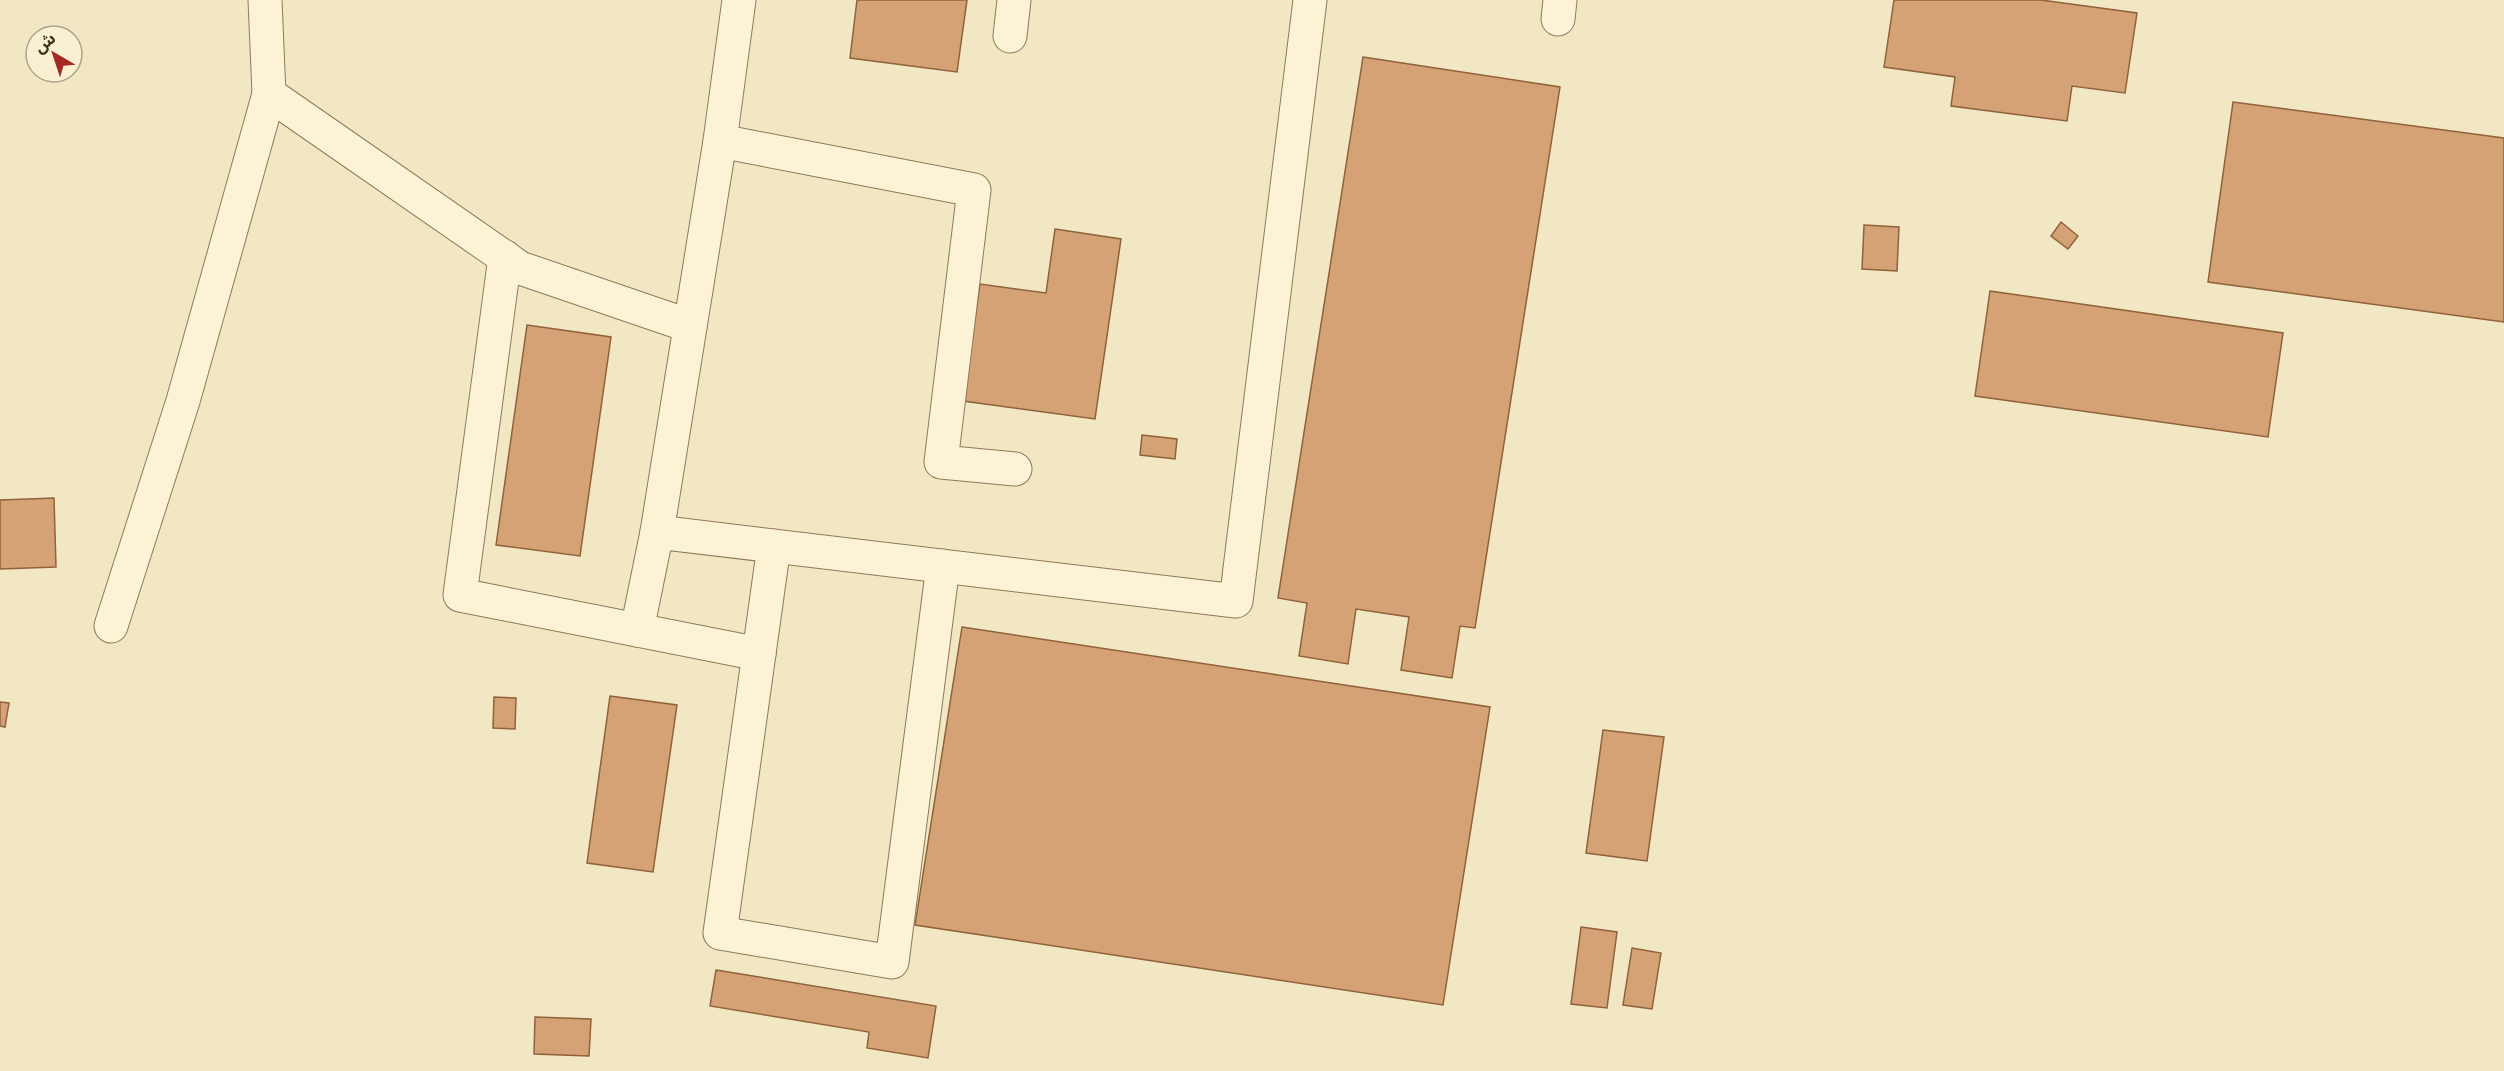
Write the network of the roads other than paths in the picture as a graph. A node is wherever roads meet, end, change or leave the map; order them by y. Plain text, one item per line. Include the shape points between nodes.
1 (265, 0) edge
2 (739, 0) edge
3 (1014, 0) edge
4 (1310, 0) edge
5 (1010, 36) dead end
6 (269, 94) junction
7 (720, 141) junction
8 (505, 257) junction
9 (690, 327) junction
10 (1015, 469) dead end
11 (657, 532) junction
12 (774, 546) junction
13 (943, 566) junction
14 (111, 626) dead end
15 (637, 630) junction
16 (759, 654) junction

1 - 6 lane
2 - 7 lane
3 - 5 lane
4 - 13 lane via 1236,601
6 - 8 lane
6 - 14 lane via 183,400
7 - 9 lane
7 - 10 lane via 974,190 941,462
8 - 9 lane via 520,268
8 - 15 lane via 460,595
9 - 11 lane
11 - 12 lane
11 - 15 lane
12 - 13 lane
12 - 16 lane
13 - 16 lane via 892,962 720,933
15 - 16 lane

